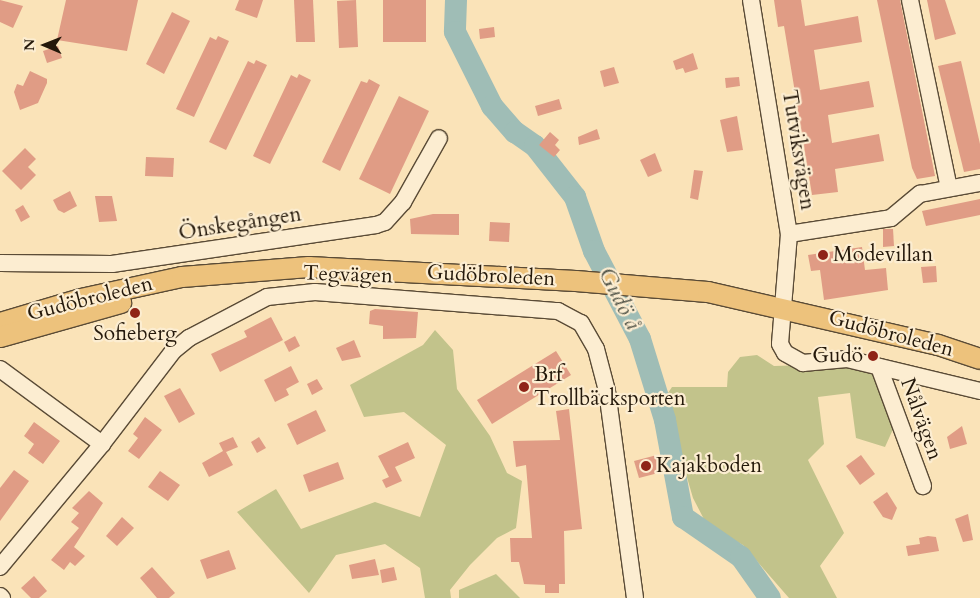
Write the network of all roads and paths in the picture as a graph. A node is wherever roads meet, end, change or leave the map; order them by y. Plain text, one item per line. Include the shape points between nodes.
1 (750, 0) edge
2 (910, 0) edge
3 (438, 138) dead end
4 (980, 182) edge
5 (949, 188) junction
6 (789, 234) junction
7 (0, 263) edge
8 (590, 286) junction
9 (782, 314) junction
10 (0, 322) edge
11 (0, 337) edge
12 (980, 359) edge
13 (980, 366) edge
14 (880, 367) junction
15 (0, 371) edge
16 (980, 391) edge
17 (102, 444) junction
18 (923, 486) dead end
19 (0, 567) edge
20 (635, 596) edge

1 - 6 street, Tutviksvägen
2 - 5 street
3 - 7 street, Önskegången via 404,202 385,222 112,264
4 - 5 street
5 - 6 street via 920,194 891,218
6 - 9 street, Tutviksvägen
8 - 9 main road, Gudöbroleden
8 - 10 main road, Gudöbroleden via 290,268 182,277 81,299
8 - 11 main road, Gudöbroleden via 302,279 184,286
9 - 12 main road, Gudöbroleden via 938,345
9 - 13 main road, Gudöbroleden
9 - 14 street, Tutviksvägen via 780,344 785,353 803,363 847,359
14 - 16 street, Tutviksvägen
14 - 18 street, Nålvägen
15 - 17 street
17 - 19 street, Tegvägen
17 - 20 street, Tegvägen via 173,351 189,338 267,297 316,292 558,311 581,323 596,349 607,391

